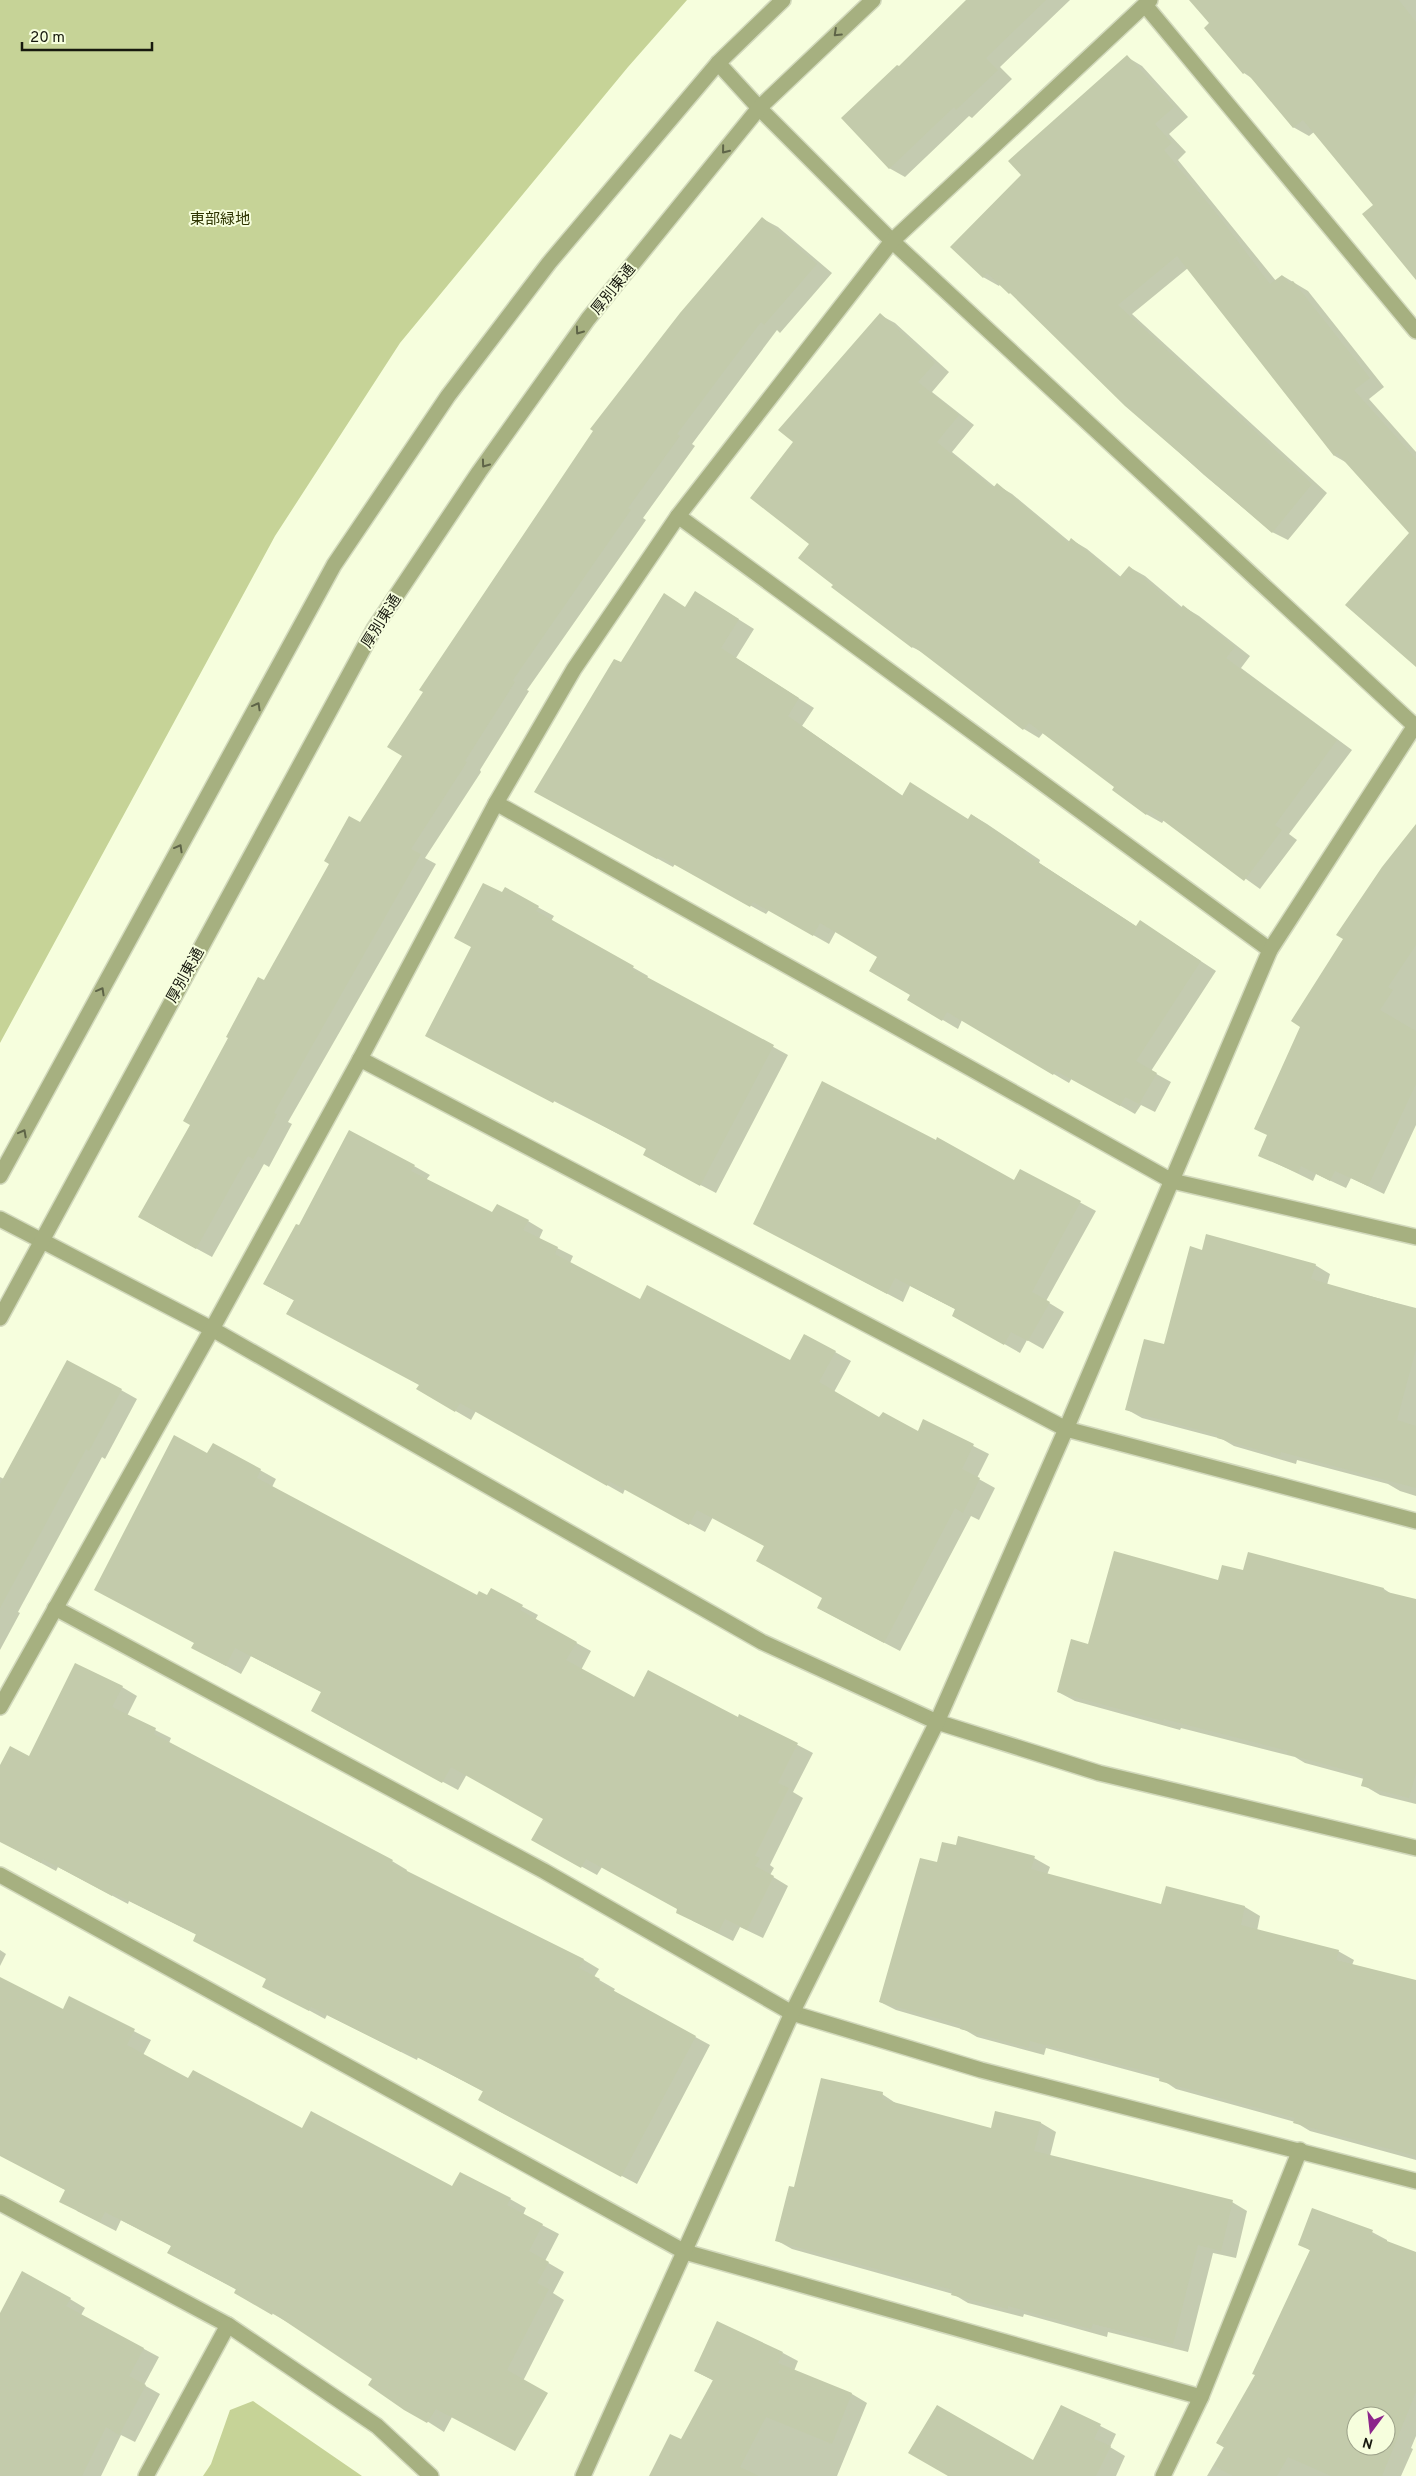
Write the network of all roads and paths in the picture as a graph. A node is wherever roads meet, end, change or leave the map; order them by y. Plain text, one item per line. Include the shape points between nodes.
1 (783, 0) edge
2 (873, 0) edge
3 (1148, 2) edge
4 (718, 63) junction
5 (758, 108) junction
6 (892, 241) junction
7 (1416, 331) edge
8 (678, 516) junction
9 (1415, 725) edge
10 (496, 803) junction
11 (1270, 950) junction
12 (360, 1059) junction
13 (0, 1176) edge
14 (1172, 1181) junction
15 (0, 1219) edge
16 (1415, 1234) edge
17 (42, 1241) junction
18 (0, 1318) edge
19 (212, 1329) junction
20 (1066, 1429) junction
21 (1416, 1521) edge
22 (55, 1608) junction
23 (0, 1707) edge
24 (937, 1722) junction
25 (1416, 1848) edge
26 (0, 1875) edge
27 (792, 2013) junction
28 (1300, 2150) junction
29 (1416, 2181) edge
30 (0, 2203) edge
31 (685, 2252) junction
32 (228, 2325) junction
33 (1201, 2397) junction
34 (146, 2476) edge
35 (431, 2476) edge
36 (583, 2476) edge
37 (1163, 2476) edge

1 - 4 street
2 -> 5 street, 厚別東通
3 - 6 street
3 - 7 street
4 - 5 street
13 -> 4 street via 334,565 448,396 548,263
5 - 6 street
5 -> 17 street, 厚別東通 via 588,320 479,472 374,629
6 - 8 street
6 - 9 street
8 - 10 street via 574,669
8 - 11 street
9 - 11 street
10 - 12 street
10 - 14 street
11 - 14 street
12 - 19 street
12 - 20 street
14 - 16 street
14 - 20 street
15 - 17 street
17 - 18 street, 厚別東通
17 - 19 street
19 - 22 street
19 - 24 street via 762,1642
20 - 21 street
20 - 24 street
22 - 23 street
22 - 27 street via 544,1871
24 - 25 street via 1099,1773
24 - 27 street
26 - 31 street
27 - 28 street via 981,2070
27 - 31 street
28 - 29 street
28 - 33 street
30 - 32 street
31 - 33 street
31 - 36 street
32 - 34 street
32 - 35 street via 377,2426
33 - 37 street

